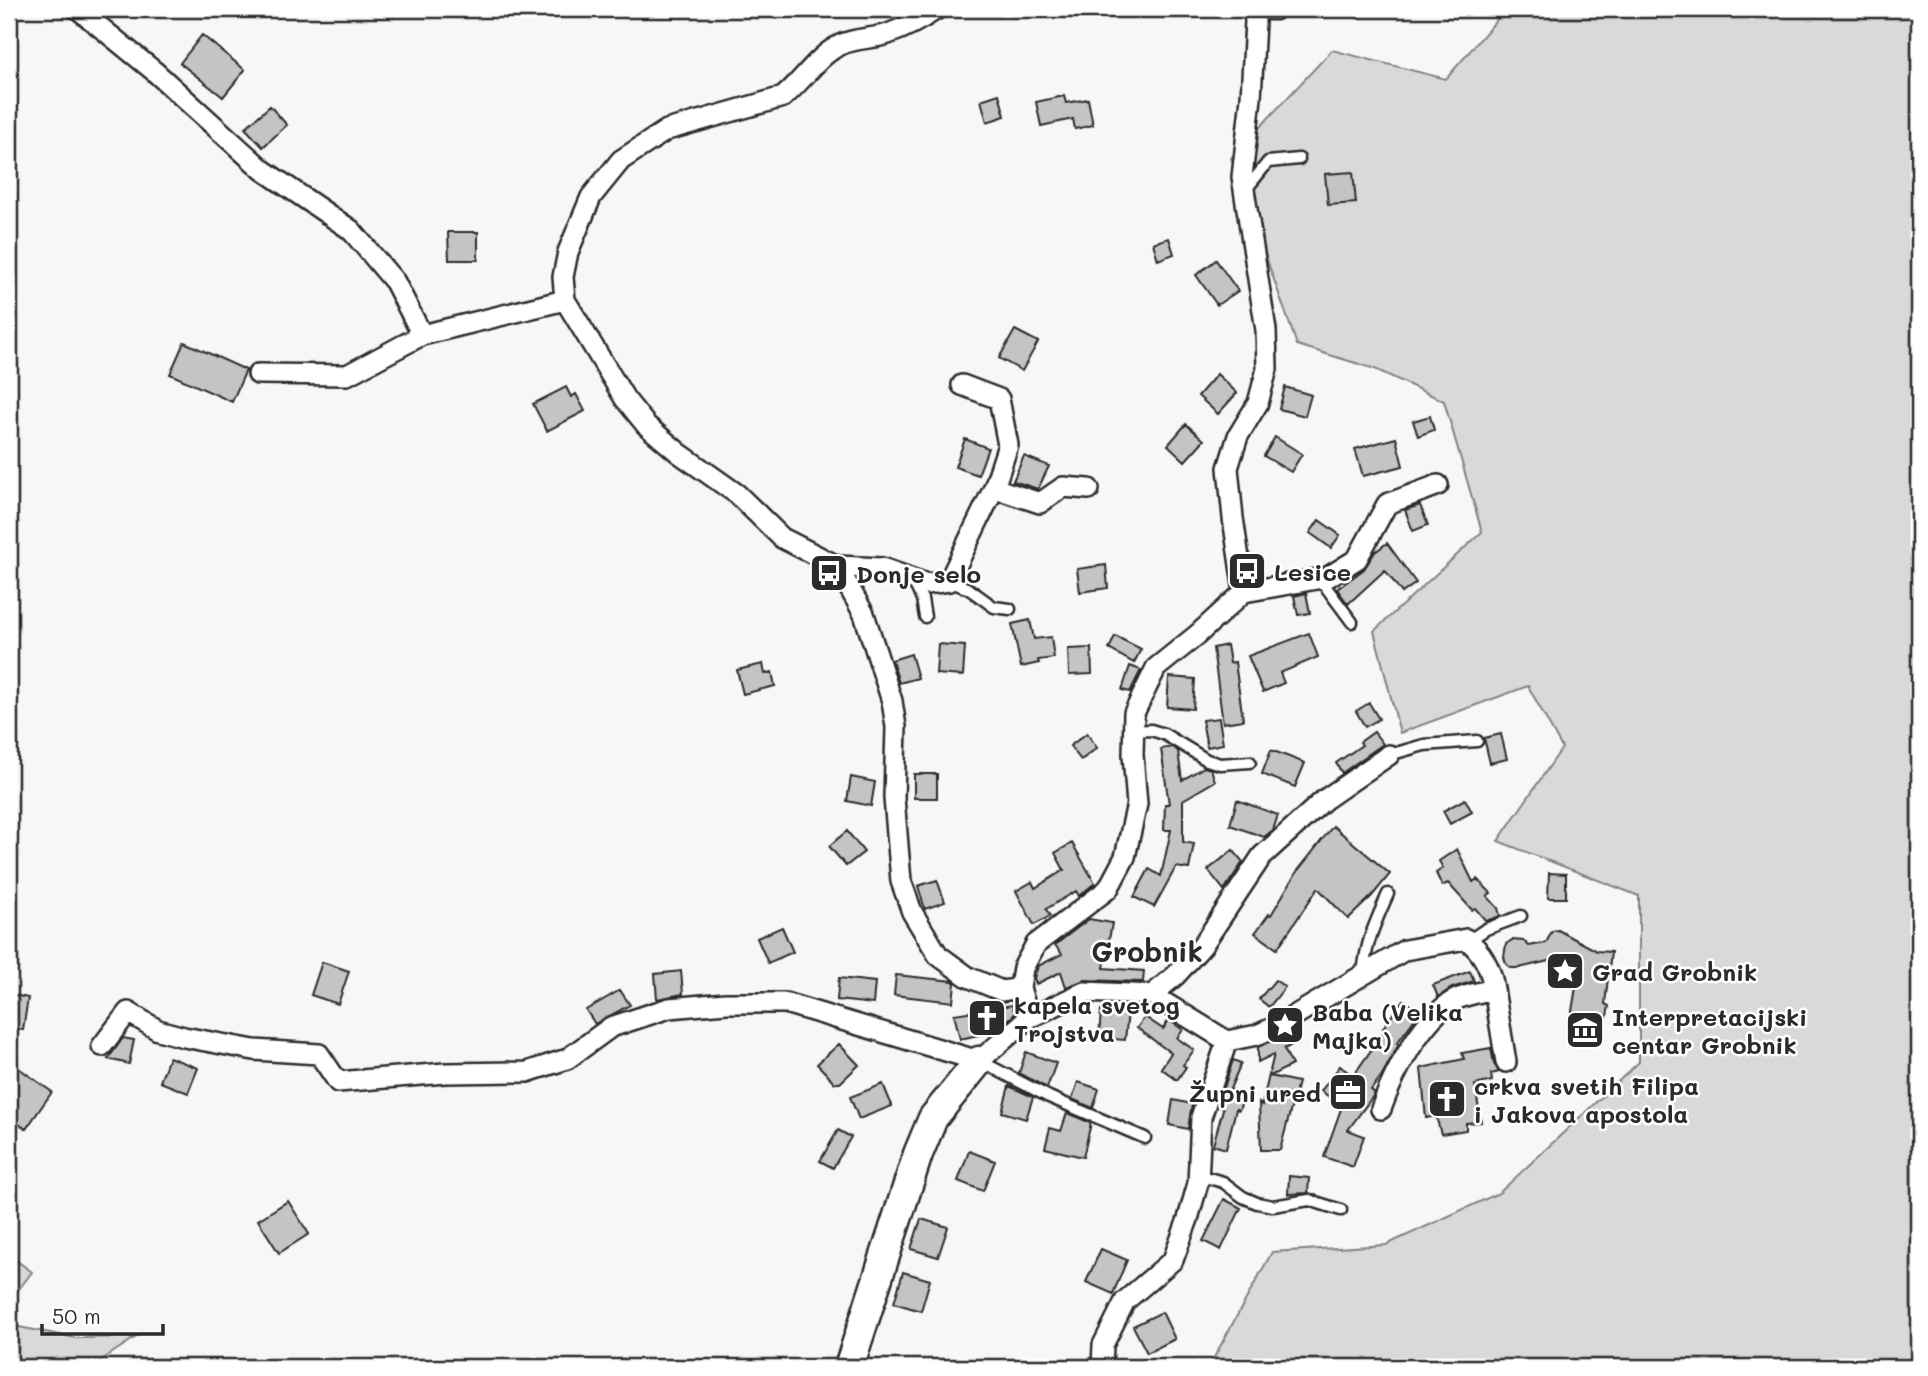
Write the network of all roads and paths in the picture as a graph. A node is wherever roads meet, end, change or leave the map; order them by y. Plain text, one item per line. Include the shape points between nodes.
1 (78, 9) edge
2 (937, 9) edge
3 (1285, 9) edge
4 (1253, 11) edge
5 (1299, 159) dead end
6 (1244, 193) junction
7 (565, 300) junction
8 (422, 335) junction
9 (258, 374) dead end
10 (962, 385) dead end
11 (1438, 485) dead end
12 (994, 488) junction
13 (1088, 489) dead end
14 (837, 566) junction
15 (911, 579) junction
16 (1320, 579) junction
17 (949, 582) junction
18 (1244, 592) junction
19 (1010, 609) dead end
20 (925, 617) dead end
21 (1352, 622) dead end
22 (1133, 731) junction
23 (1477, 741) dead end
24 (1389, 755) joint
25 (1250, 762) dead end
26 (1388, 894) dead end
27 (1521, 916) dead end
28 (1468, 941) junction
29 (1363, 976) junction
30 (1020, 988) junction
31 (1494, 989) junction
32 (1152, 995) junction
33 (1030, 1018) junction
34 (1227, 1041) junction
35 (102, 1045) dead end
36 (979, 1061) junction
37 (1506, 1062) dead end
38 (1381, 1110) dead end
39 (1145, 1138) dead end
40 (1198, 1175) junction
41 (1341, 1210) dead end
42 (849, 1367) edge
43 (1102, 1367) edge

1 - 8 street via 263,170 351,230 395,282
2 - 7 street via 887,34 841,45 783,97 667,130 621,160 591,197 568,251
3 - 4 lane via 1276,14
4 - 6 street
5 - 6 lane via 1268,162
6 - 18 street via 1266,330 1267,369 1258,403 1238,436 1228,468
7 - 8 street
7 - 14 street via 646,425 737,494 782,538
8 - 9 street via 347,376
10 - 12 street via 999,399 1007,445
11 - 16 street via 1387,504 1357,559
12 - 13 street via 1040,503 1063,487
12 - 17 street
14 - 15 street via 881,568
14 - 30 street via 864,614 892,701 897,727 894,799 901,881 912,912 938,955 968,977 1002,991
15 - 17 street via 927,584
15 - 20 lane
16 - 18 street
16 - 21 lane
17 - 19 lane via 969,589 994,607
18 - 22 street via 1156,668 1134,713
22 - 25 lane via 1164,734 1220,764
22 - 30 street via 1137,804 1125,858 1108,888 1036,944 1023,968
23 - 24 lane
24 - 32 street via 1324,800 1262,856 1202,946
26 - 29 lane via 1372,926
27 - 28 lane
28 - 29 street via 1448,940 1405,950
28 - 31 street via 1491,970
29 - 34 street via 1277,1026
30 - 33 street
31 - 37 street
31 - 38 street via 1457,999 1438,1013 1391,1080
32 - 33 street via 1084,992
32 - 34 street
33 - 36 street
34 - 40 street via 1201,1117
35 - 36 street via 128,1012 158,1030 184,1037 254,1050 319,1054 338,1082 527,1072 567,1059 611,1027 669,1008 785,1003
36 - 39 lane
36 - 42 main road via 933,1118
40 - 41 lane via 1223,1182 1257,1203 1273,1206 1309,1200
40 - 43 street via 1173,1260 1125,1301 1103,1345

